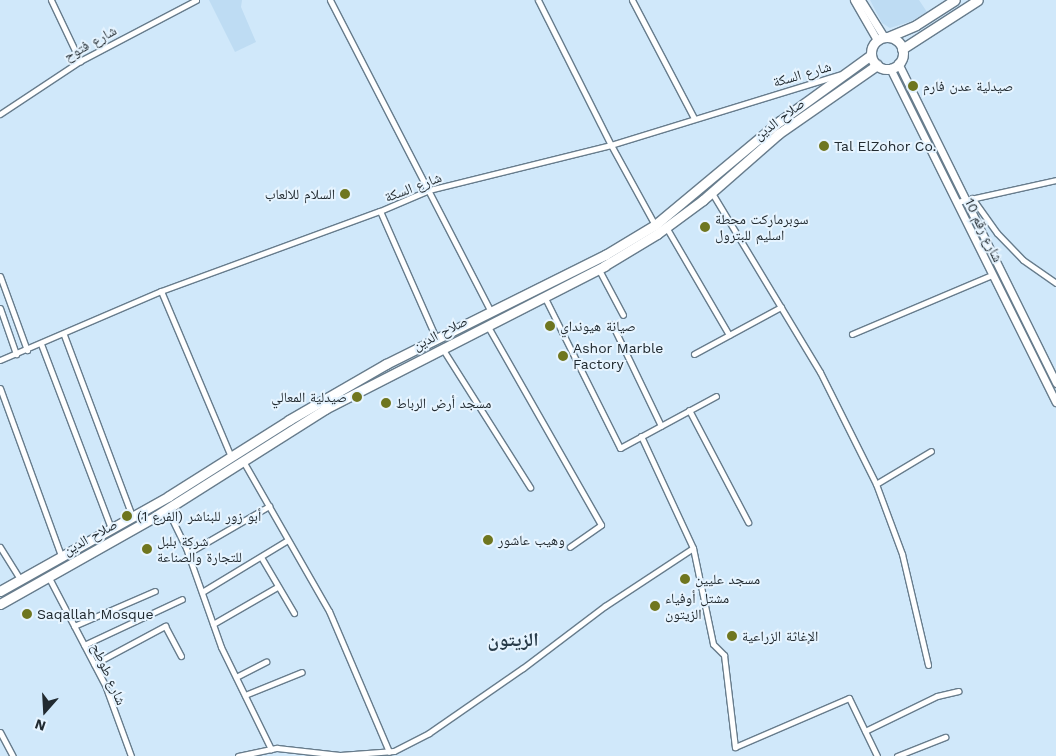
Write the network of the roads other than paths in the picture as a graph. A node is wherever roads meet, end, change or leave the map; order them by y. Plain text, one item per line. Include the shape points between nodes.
1 (51, 0) edge
2 (196, 0) edge
3 (330, 0) edge
4 (538, 0) edge
5 (632, 0) edge
6 (854, 0) edge
7 (861, 0) edge
8 (955, 0) edge
9 (978, 0) edge
10 (883, 38) junction
11 (902, 49) junction
12 (871, 55) junction
13 (80, 61) junction
14 (877, 66) junction
15 (894, 66) junction
16 (847, 72) junction
17 (0, 114) edge
18 (694, 118) junction
19 (611, 146) junction
20 (1056, 180) edge
21 (429, 190) junction
22 (712, 193) junction
23 (969, 199) junction
24 (957, 202) junction
25 (380, 212) junction
26 (655, 225) junction
27 (666, 227) junction
28 (598, 268) junction
29 (992, 275) junction
30 (0, 276) edge
31 (1056, 283) edge
32 (161, 291) junction
33 (544, 296) junction
34 (781, 307) junction
35 (0, 308) edge
36 (491, 312) junction
37 (623, 315) dead end
38 (487, 324) junction
39 (612, 324) dead end
40 (852, 334) dead end
41 (64, 335) junction
42 (729, 335) junction
43 (436, 338) junction
44 (41, 344) junction
45 (442, 347) junction
46 (27, 350) junction
47 (16, 354) junction
48 (694, 354) dead end
49 (0, 360) edge
50 (1053, 370) edge
51 (1056, 383) edge
52 (0, 388) edge
53 (716, 396) dead end
54 (1056, 402) edge
55 (689, 410) junction
56 (661, 426) junction
57 (641, 436) junction
58 (931, 450) dead end
59 (231, 457) junction
60 (243, 461) junction
61 (876, 484) junction
62 (530, 487) dead end
63 (269, 506) junction
64 (167, 509) junction
65 (132, 516) junction
66 (748, 522) dead end
67 (111, 528) junction
68 (288, 540) junction
69 (0, 546) edge
70 (570, 547) dead end
71 (693, 548) junction
72 (188, 553) junction
73 (61, 556) junction
74 (261, 557) junction
75 (48, 576) junction
76 (20, 579) junction
77 (277, 587) junction
78 (1, 590) edge
79 (155, 591) dead end
80 (202, 592) junction
81 (182, 599) dead end
82 (0, 604) edge
83 (294, 613) dead end
84 (213, 624) junction
85 (74, 626) junction
86 (84, 645) junction
87 (181, 656) dead end
88 (266, 662) dead end
89 (94, 664) junction
90 (928, 665) dead end
91 (302, 672) dead end
92 (236, 677) junction
93 (958, 691) dead end
94 (245, 694) junction
95 (865, 731) junction
96 (0, 732) edge
97 (945, 737) dead end
98 (272, 749) junction
99 (285, 749) junction
100 (389, 752) junction
101 (13, 756) edge
102 (131, 756) edge
103 (238, 756) edge
104 (286, 756) edge
105 (877, 756) edge
106 (897, 756) edge

1 - 13 street
2 - 13 street, شارع فتوح
3 - 21 street
4 - 19 street
5 - 18 street
6 - 10 main road
7 - 10 main road
8 - 10 highway via 916,25
9 - 11 highway
10 - 11 highway via 897,41
10 - 12 highway
11 - 15 highway
12 - 14 highway
12 - 16 highway, صلاح الدين
13 - 17 street, شارع فتوح
14 - 15 highway
14 - 22 highway, صلاح الدين via 778,134
15 - 23 main road, شارع رقم 10
15 - 24 main road, شارع رقم 10
16 - 18 street, شارع السكة
16 - 26 highway, صلاح الدين via 780,121
18 - 19 street, شارع السكة
19 - 21 street, شارع السكة
19 - 26 street
20 - 23 street
21 - 25 street, شارع السكة
21 - 36 street
22 - 27 highway, صلاح الدين
22 - 34 street
23 - 24 street
23 - 31 street via 1023,260
23 - 50 main road, شارع رقم 10
24 - 29 main road, شارع رقم 10
25 - 32 street, شارع السكة
25 - 43 street
26 - 36 highway, صلاح الدين via 605,255
27 - 28 highway, صلاح الدين
27 - 42 street
28 - 33 highway, صلاح الدين
28 - 37 street
29 - 40 street
29 - 54 main road, شارع رقم 10
30 - 46 street
32 - 41 street, شارع السكة
32 - 59 street
33 - 38 highway, صلاح الدين
33 - 57 street via 620,448
34 - 42 street
34 - 61 street via 820,372
35 - 47 street
36 - 43 highway, صلاح الدين
38 - 45 highway, صلاح الدين
38 - 70 street via 601,525
39 - 56 street
41 - 44 street, شارع السكة
41 - 65 street
42 - 48 street
43 - 59 highway, صلاح الدين via 309,408
44 - 46 street, شارع السكة
44 - 67 street
45 - 60 highway, صلاح الدين via 325,409
45 - 62 street
46 - 47 street, شارع السكة
47 - 49 street, شارع السكة
50 - 51 main road, شارع رقم 10
52 - 73 street
53 - 55 street
55 - 56 street
55 - 66 street
56 - 57 street
57 - 71 street
58 - 61 street
59 - 65 highway, صلاح الدين
60 - 63 street
60 - 64 highway, صلاح الدين
61 - 90 street via 902,554
63 - 68 street
63 - 72 street
64 - 72 street
64 - 75 highway, صلاح الدين
65 - 67 highway, صلاح الدين
67 - 73 highway, صلاح الدين
68 - 74 street
68 - 100 street via 329,611
69 - 76 street
71 - 95 street via 713,644 724,655 734,747 849,698
71 - 100 street via 605,606 429,733
72 - 80 street
73 - 76 highway, صلاح الدين
74 - 77 street
74 - 80 street
75 - 82 highway, صلاح الدين
75 - 85 street, شارع طوطح
76 - 78 highway, صلاح الدين
77 - 83 street
77 - 84 street
79 - 85 street
80 - 84 street
81 - 86 street
84 - 92 street
85 - 86 street, شارع طوطح
86 - 89 street, شارع طوطح
87 - 89 street via 165,626
88 - 92 street
89 - 102 street, شارع طوطح
91 - 94 street
92 - 94 street
93 - 95 street via 937,696
94 - 98 street
95 - 105 street
96 - 101 street
97 - 106 street
98 - 99 street
98 - 103 street
99 - 100 street via 340,755
99 - 104 street

